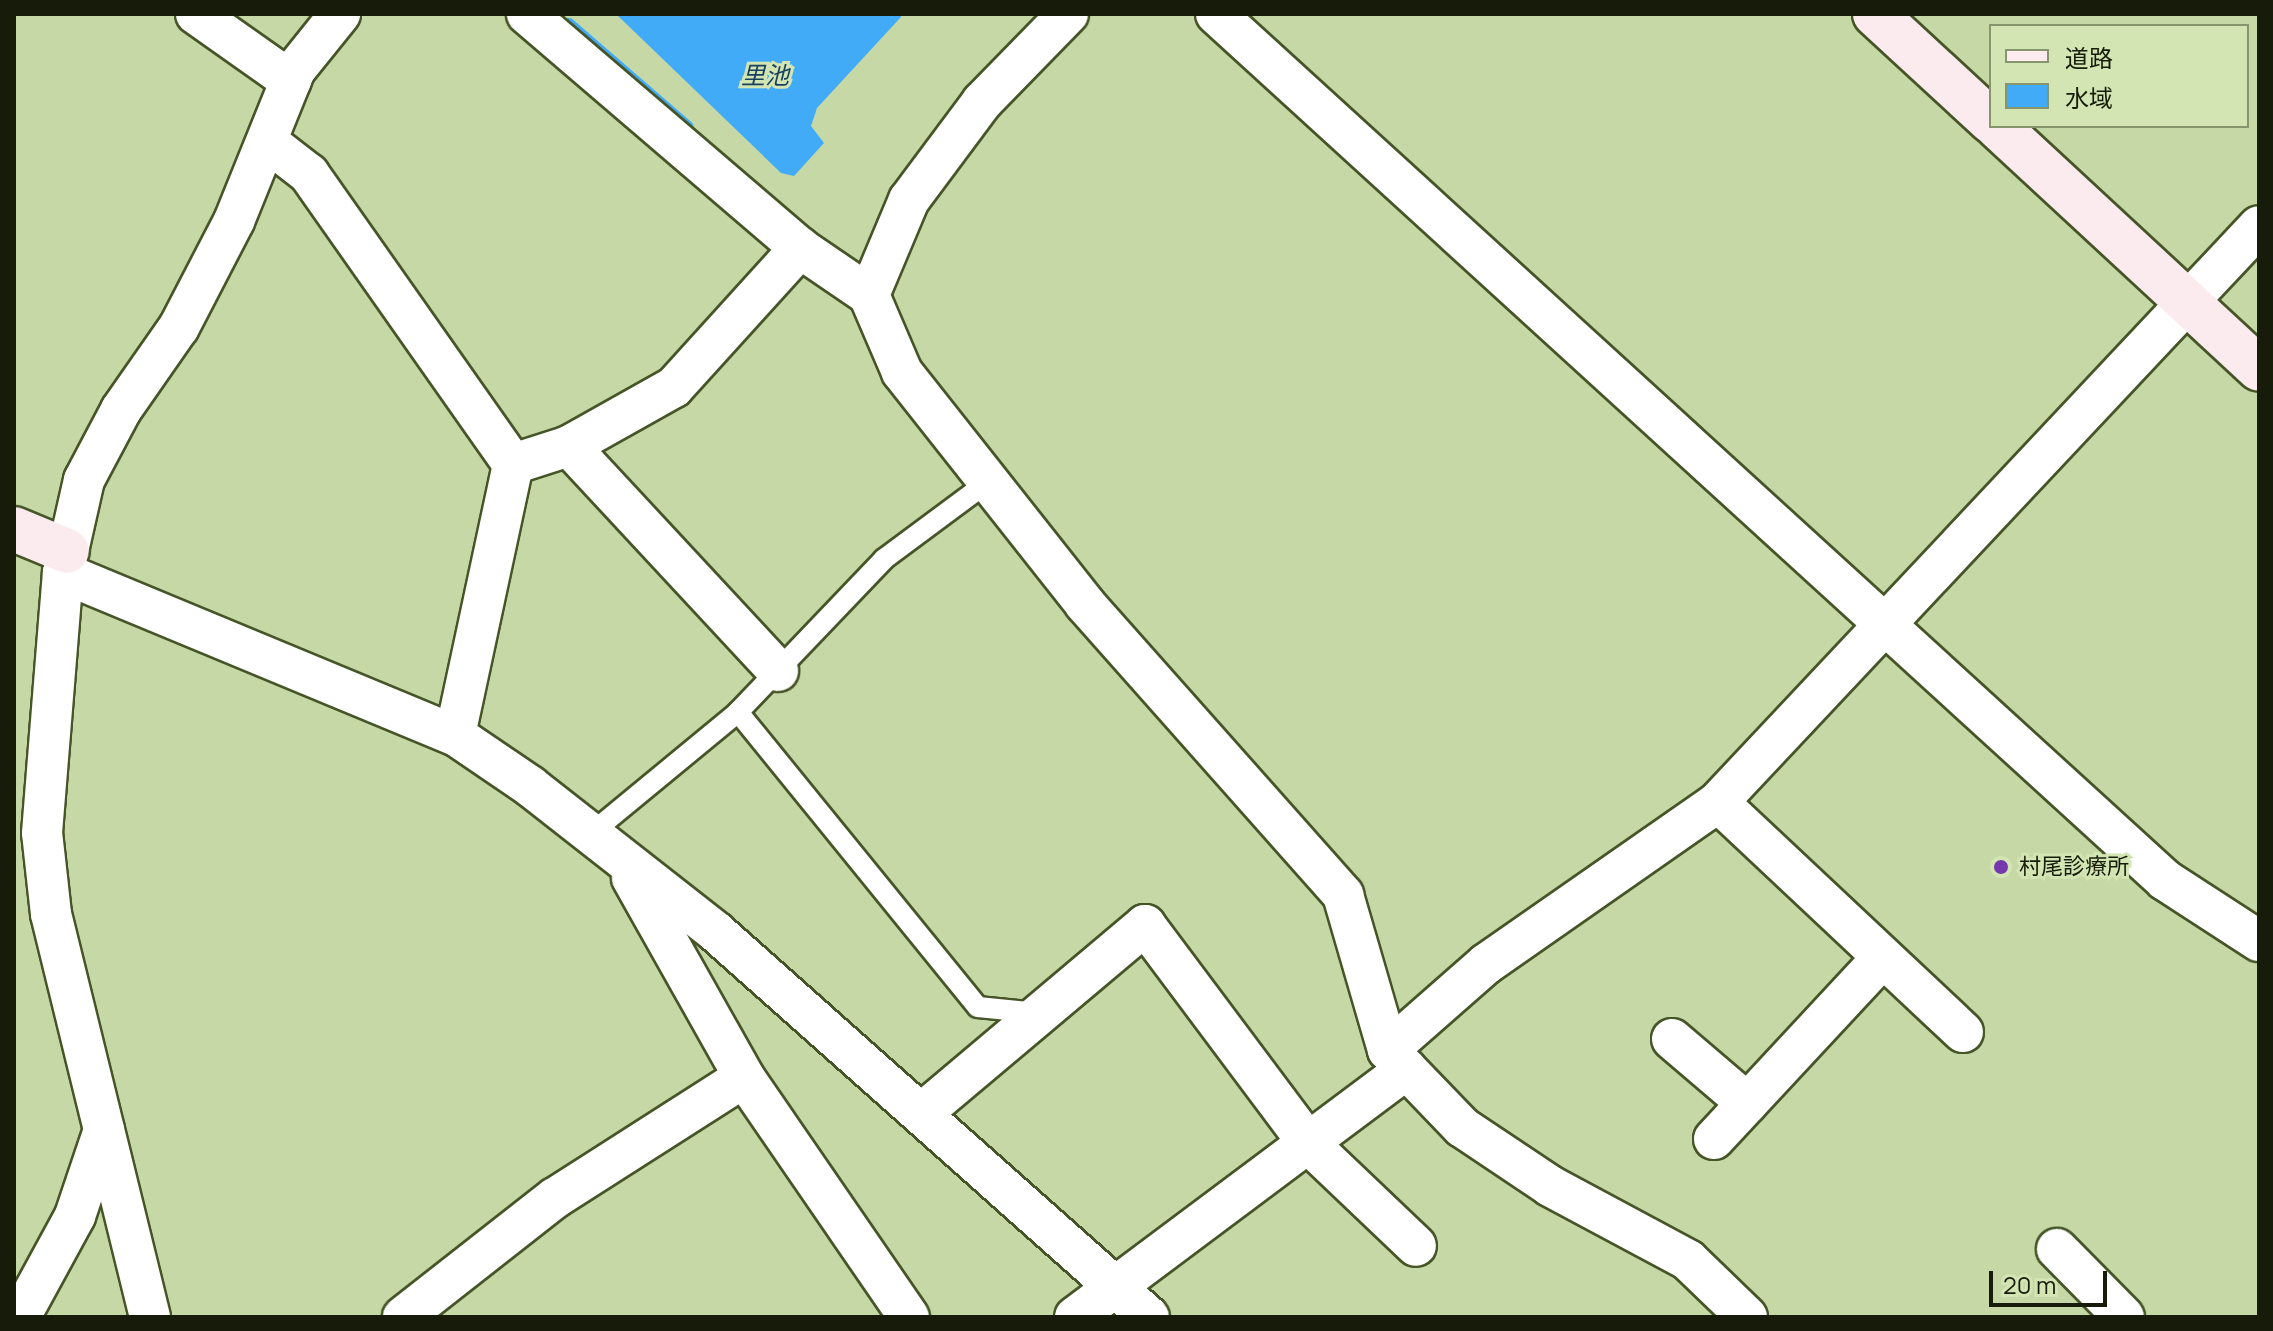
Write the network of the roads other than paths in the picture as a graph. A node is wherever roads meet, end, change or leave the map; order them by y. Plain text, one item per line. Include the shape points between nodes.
1 (196, 14) edge
2 (340, 14) edge
3 (527, 14) edge
4 (1068, 14) edge
5 (1216, 14) edge
6 (1875, 14) edge
7 (291, 81) junction
8 (1989, 119) edge
9 (1999, 128) edge
10 (269, 143) junction
11 (2259, 226) edge
12 (800, 248) junction
13 (869, 295) junction
14 (2187, 302) junction
15 (2259, 369) edge
16 (569, 446) junction
17 (513, 464) junction
18 (989, 481) junction
19 (14, 529) edge
20 (65, 562) junction
21 (1888, 626) junction
22 (778, 671) junction
23 (738, 712) junction
24 (455, 735) junction
25 (1718, 802) junction
26 (28, 808) edge
27 (589, 835) junction
28 (625, 865) junction
29 (2259, 941) edge
30 (1883, 957) junction
31 (1040, 1014) junction
32 (1963, 1032) dead end
33 (1672, 1039) dead end
34 (1397, 1059) junction
35 (744, 1077) junction
36 (1747, 1103) junction
37 (922, 1113) junction
38 (104, 1130) junction
39 (1714, 1139) dead end
40 (1308, 1143) junction
41 (1416, 1246) dead end
42 (2057, 1249) dead end
43 (1112, 1287) junction
44 (20, 1317) edge
45 (150, 1317) edge
46 (403, 1317) edge
47 (909, 1317) edge
48 (1075, 1317) edge
49 (1149, 1317) edge
50 (1747, 1317) edge
51 (2124, 1317) edge

1 - 7 street
2 - 7 street
3 - 12 street
4 - 13 street via 982,102 909,200
5 - 21 street
6 - 8 street
7 - 10 street
9 - 14 street
10 - 17 street via 309,174
10 - 20 street via 179,327 121,410 84,480
11 - 14 street
12 - 13 street
12 - 16 street via 674,387
13 - 18 street via 902,372
14 - 15 street
14 - 21 street
16 - 17 street
16 - 22 street
17 - 24 street
18 - 22 lane via 884,559
18 - 34 street via 1085,604 1343,895
19 - 20 street
20 - 24 street
20 - 26 street
21 - 25 street
21 - 29 street via 2165,880
22 - 23 lane
23 - 27 lane
23 - 31 lane via 978,1007
24 - 27 street
25 - 30 street
25 - 34 street via 1486,964
26 - 38 street
27 - 28 street
28 - 35 street
28 - 37 street via 716,932
30 - 32 street
30 - 36 street
31 - 37 street
31 - 40 street via 1145,925
33 - 36 street
34 - 40 street
34 - 50 street via 1462,1127 1550,1186 1688,1260
35 - 46 street via 555,1198
35 - 47 street
36 - 39 street
37 - 43 street
38 - 44 street via 75,1216
38 - 45 street via 141,1263
40 - 41 street
40 - 43 street
42 - 51 street
43 - 48 street
43 - 49 street

